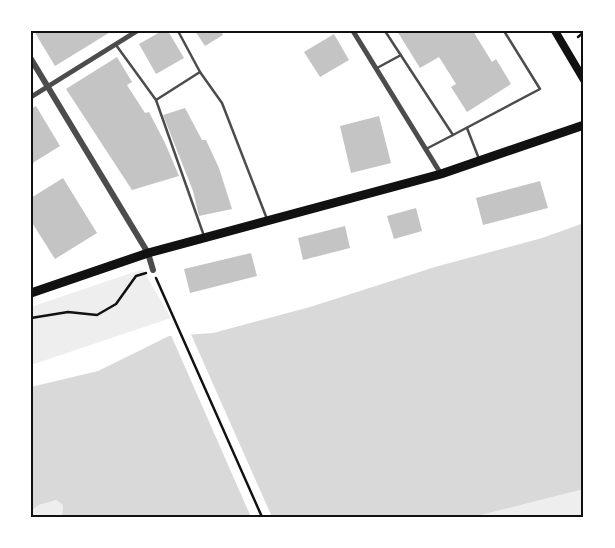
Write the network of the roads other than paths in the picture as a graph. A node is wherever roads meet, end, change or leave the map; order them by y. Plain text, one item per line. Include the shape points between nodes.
1 (137, 31) edge
2 (178, 31) edge
3 (353, 31) edge
4 (385, 31) edge
5 (504, 31) edge
6 (555, 31) edge
7 (116, 45) junction
8 (401, 55) junction
9 (31, 59) edge
10 (376, 69) junction
11 (200, 72) junction
12 (584, 80) edge
13 (47, 87) junction
14 (31, 97) edge
15 (156, 100) junction
16 (584, 125) edge
17 (468, 128) junction
18 (454, 136) junction
19 (425, 149) junction
20 (480, 161) junction
21 (441, 174) junction
22 (268, 221) junction
23 (205, 238) junction
24 (148, 253) junction
25 (153, 270) road end
26 (31, 294) edge

1 - 7 street
2 - 11 lane
3 - 10 street
4 - 8 lane
5 - 17 lane via 540,89
6 - 12 main road
7 - 13 street
7 - 15 lane
8 - 10 lane
8 - 18 lane
9 - 13 street
10 - 19 street
11 - 15 lane
11 - 22 lane via 222,103
13 - 14 street
13 - 24 street
15 - 23 lane
16 - 20 main road
17 - 18 lane
17 - 20 lane
18 - 19 lane
19 - 21 street
20 - 21 main road
21 - 22 main road
22 - 23 main road
23 - 24 main road
24 - 25 street
24 - 26 main road

